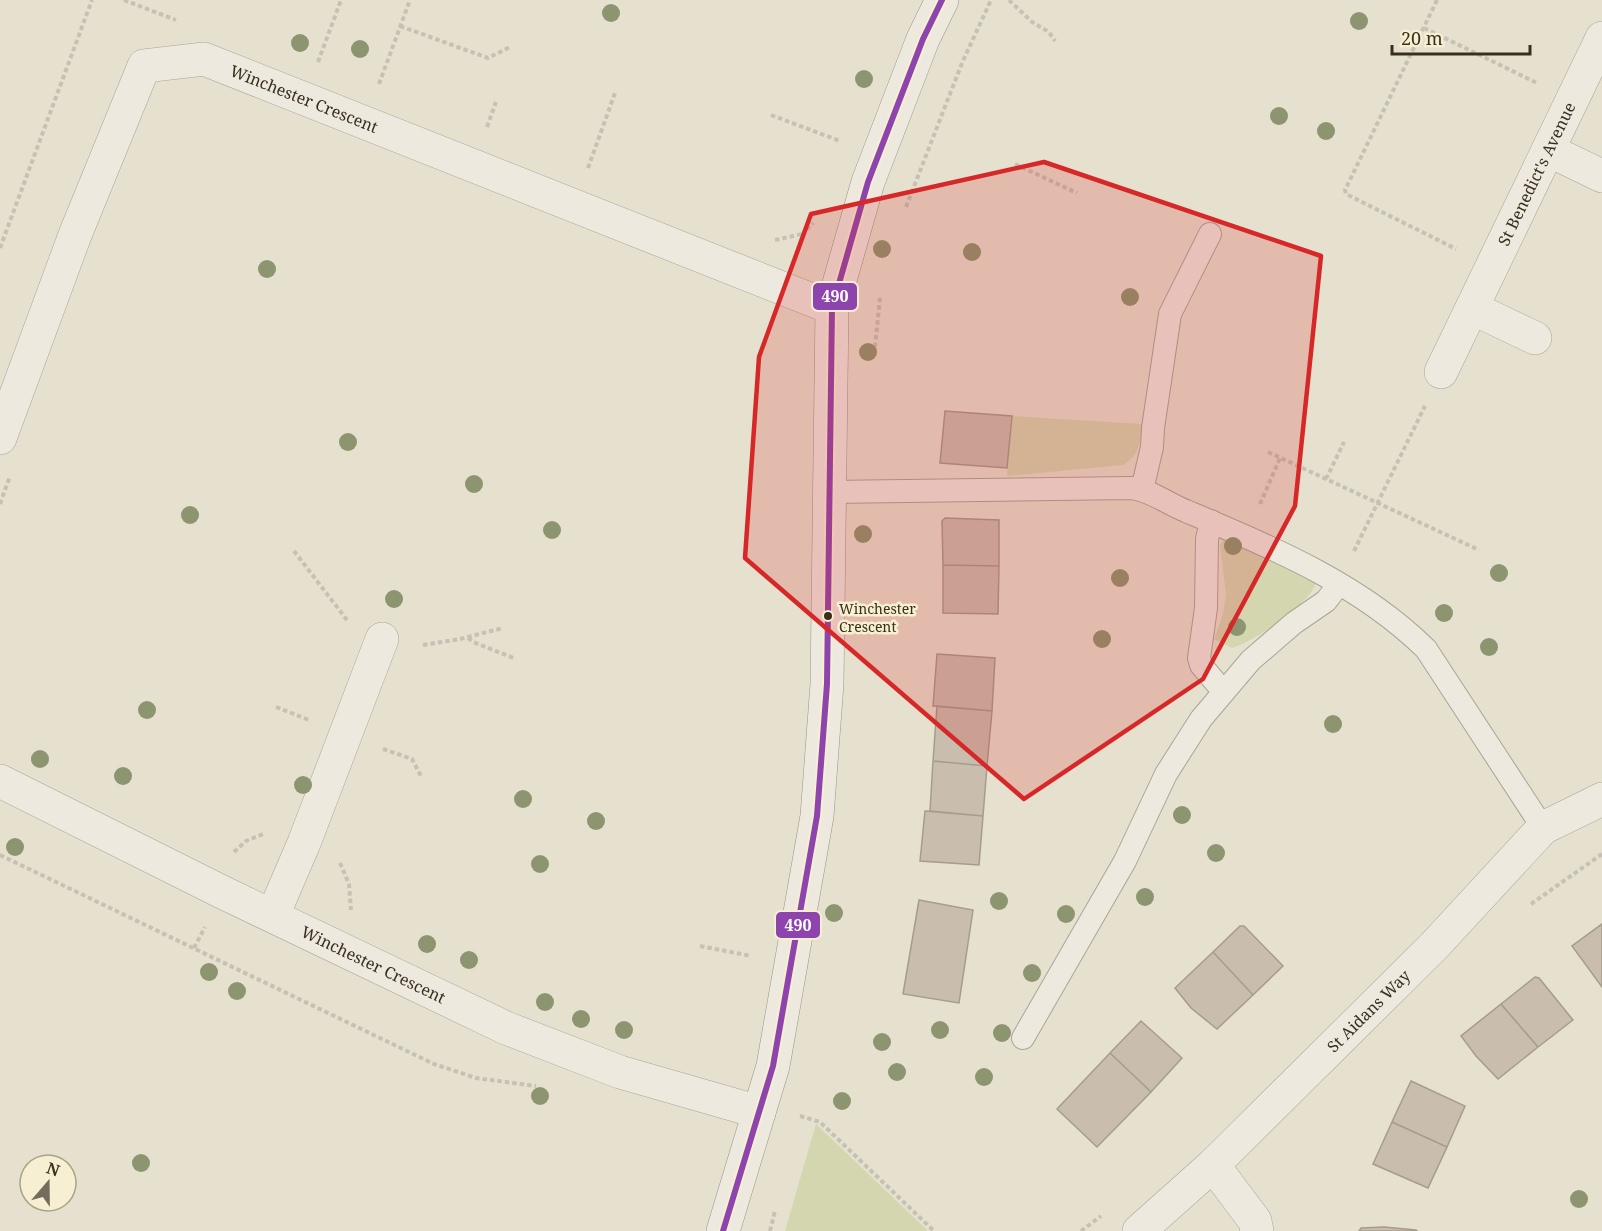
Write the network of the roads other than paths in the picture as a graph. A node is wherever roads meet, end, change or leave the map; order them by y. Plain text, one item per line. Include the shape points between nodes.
1 (942, 0) edge
2 (1602, 38) edge
3 (1548, 150) junction
4 (1602, 176) edge
5 (1210, 234) dead end
6 (832, 308) junction
7 (1472, 308) junction
8 (1534, 338) dead end
9 (1435, 385) road end
10 (0, 438) edge
11 (1142, 490) junction
12 (830, 492) junction
13 (1210, 521) junction
14 (1338, 583) junction
15 (382, 639) road end
16 (1222, 690) junction
17 (0, 781) edge
18 (1602, 799) edge
19 (1543, 828) junction
20 (273, 915) junction
21 (1023, 1038) dead end
22 (759, 1112) junction
23 (1213, 1165) junction
24 (723, 1231) edge
25 (1139, 1231) edge
26 (1257, 1231) edge

1 - 6 street via 868,182
2 - 3 street, St Benedict's Avenue
3 - 4 street
3 - 7 street, St Benedict's Avenue
5 - 11 lane via 1170,314 1152,447
6 - 10 street, Winchester Crescent via 204,59 144,66 75,235
6 - 12 street
7 - 8 street
7 - 9 street, St Benedict's Avenue
11 - 12 lane
11 - 13 lane
12 - 22 street via 827,684 817,816 773,1066
13 - 14 lane via 1248,536
13 - 16 lane via 1199,658
14 - 16 lane via 1326,601 1269,643
14 - 19 lane via 1383,612 1426,649
15 - 20 street
16 - 21 lane via 1166,774 1125,861
17 - 20 street, Winchester Crescent
18 - 19 street, St Aidans Way
19 - 23 street, St Aidans Way via 1434,946
20 - 22 street, Winchester Crescent via 529,1038 629,1075
22 - 24 street
23 - 25 street, St Aidans Way
23 - 26 street via 1255,1221

